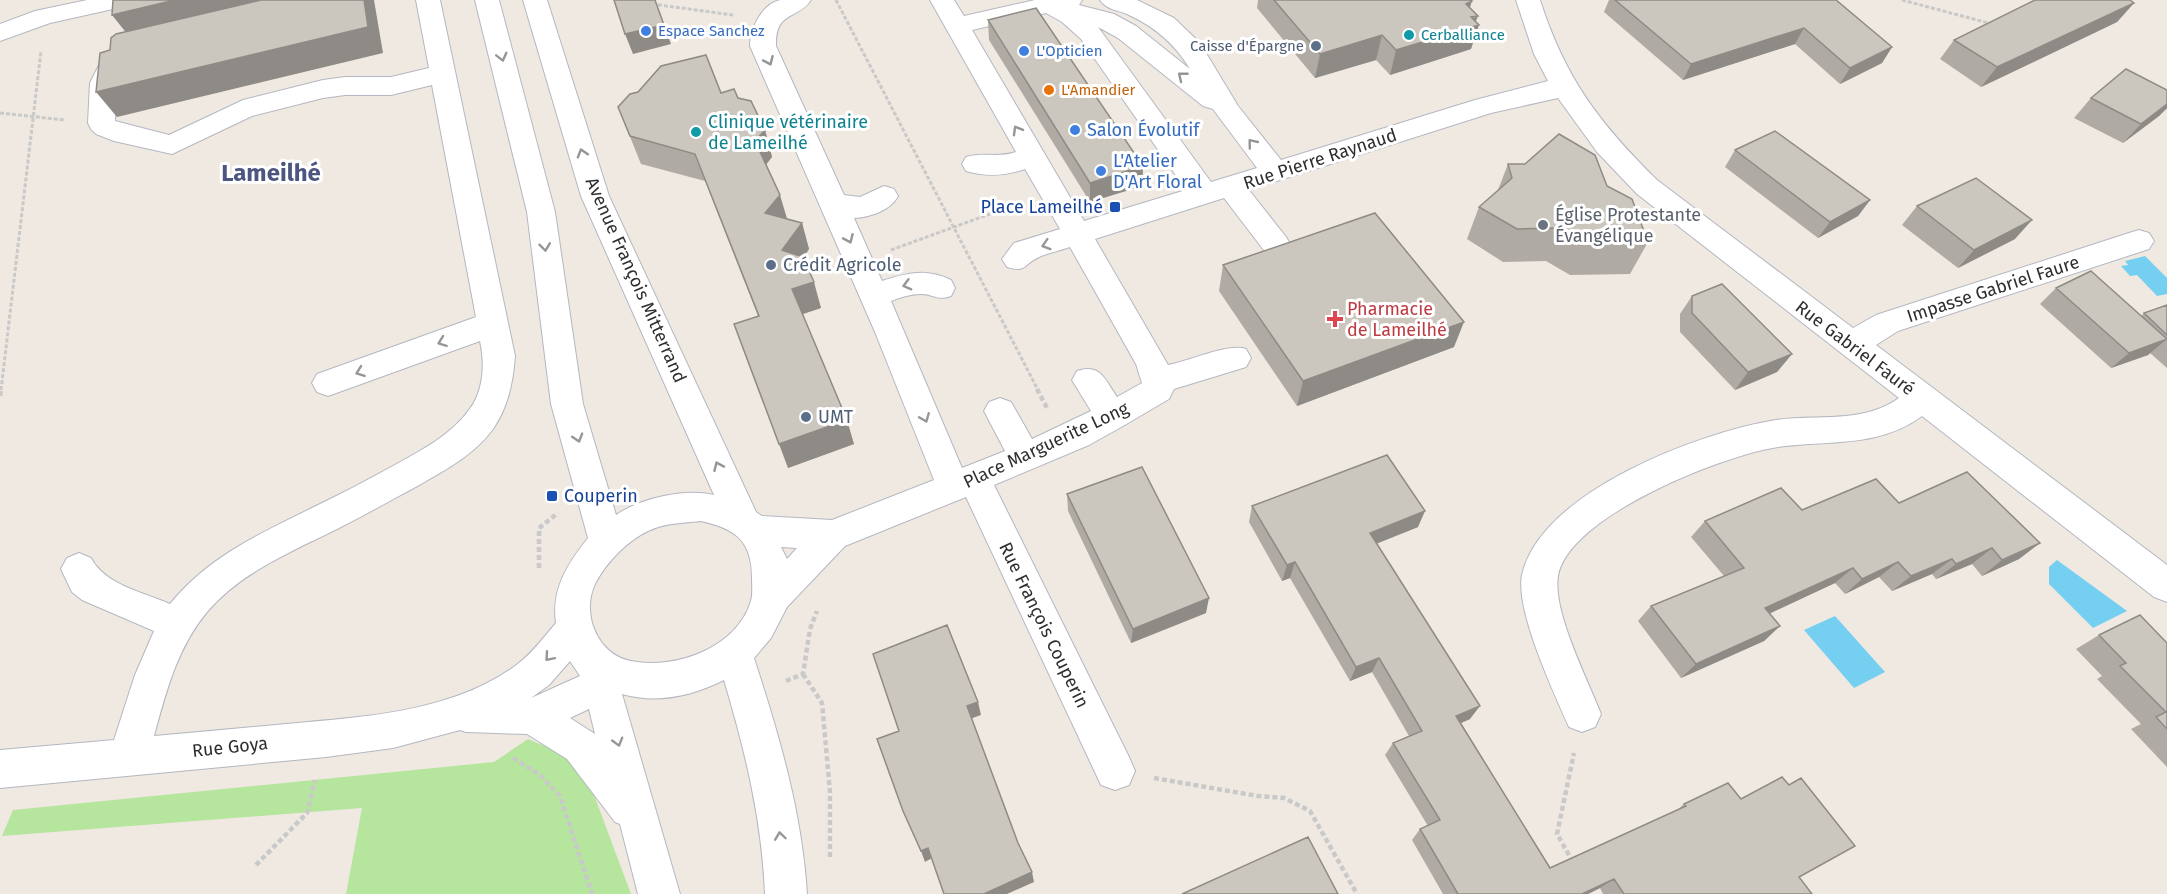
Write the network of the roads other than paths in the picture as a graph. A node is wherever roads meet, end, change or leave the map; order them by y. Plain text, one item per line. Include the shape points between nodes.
1 (122, 0) edge
2 (428, 0) edge
3 (487, 0) edge
4 (942, 0) edge
5 (1112, 0) edge
6 (1528, 0) edge
7 (1059, 2) edge
8 (546, 7) edge
9 (802, 7) edge
10 (957, 25) junction
11 (0, 33) edge
12 (138, 49) edge
13 (441, 74) junction
14 (1564, 88) junction
15 (1228, 112) junction
16 (1032, 156) junction
17 (976, 164) dead end
18 (1276, 173) junction
19 (1218, 191) junction
20 (884, 196) dead end
21 (832, 202) junction
22 (1077, 235) junction
23 (2139, 241) dead end
24 (1276, 245) edge
25 (1017, 259) dead end
26 (940, 288) dead end
27 (873, 295) junction
28 (492, 324) junction
29 (1851, 345) junction
30 (1234, 358) dead end
31 (1158, 379) junction
32 (1088, 380) dead end
33 (328, 383) dead end
34 (1922, 399) junction
35 (1000, 411) dead end
36 (1113, 417) junction
37 (1024, 456) junction
38 (965, 482) junction
39 (749, 525) junction
40 (833, 535) junction
41 (606, 540) junction
42 (79, 569) dead end
43 (2167, 586) edge
44 (770, 600) junction
45 (176, 623) junction
46 (574, 629) junction
47 (734, 653) junction
48 (606, 675) junction
49 (459, 714) junction
50 (1582, 714) road end
51 (532, 716) junction
52 (128, 757) junction
53 (0, 769) edge
54 (1115, 771) road end
55 (641, 824) junction
56 (659, 894) edge
57 (786, 894) edge

1 - 11 street via 44,17
2 - 13 street
3 -> 41 street via 541,212 567,404
4 - 10 street
5 - 15 street via 1165,24 1191,49
6 - 14 street, Rue Gabriel Fauré via 1544,52
7 - 10 street
15 -> 7 street via 1118,26
7 - 19 street via 1090,33
39 -> 8 street, Avenue François Mitterrand via 595,196
9 -> 21 street, Place Marguerite Long via 769,20 763,46
16 -> 10 street
12 - 13 street via 111,62 103,82 101,123 124,134 172,145 243,109 322,89 391,87
13 - 28 street
14 - 18 street, Rue Pierre Raynaud via 1484,106
14 - 29 street, Rue Gabriel Fauré via 1604,143 1647,187
18 -> 15 street
16 - 17 street via 1004,166
16 - 22 street
18 - 19 street, Rue Pierre Raynaud
19 - 22 street, Rue Pierre Raynaud
19 - 24 street
20 - 21 street via 872,205 854,208
21 -> 27 street, Place Marguerite Long
22 -> 25 street, Rue Pierre Raynaud via 1024,251
22 - 31 street
23 - 29 street, Impasse Gabriel Faure via 1887,323
26 -> 27 street via 921,282
27 -> 38 street, Place Marguerite Long via 945,468
28 -> 33 street
28 - 45 street via 499,356 498,384 487,410 464,438 430,463 271,545 218,578
29 - 34 street, Rue Gabriel Fauré
30 - 31 street
31 - 36 street, Place Marguerite Long via 1154,394
32 - 36 street
34 - 43 street, Rue Gabriel Fauré
34 - 50 street via 1899,416 1874,425 1788,432 1716,449 1627,489 1572,527 1542,564 1540,588 1547,622
35 - 37 street
36 - 37 street, Place Marguerite Long
37 - 38 street, Place Marguerite Long
38 - 40 street
38 - 54 street, Rue François Couperin
39 - 40 street
39 - 41 street via 718,509 690,505 660,509 632,521
39 - 44 street via 766,546 772,562
40 - 44 street
41 - 46 street via 589,559 577,582 572,605
42 - 45 street via 95,589
44 - 47 street via 757,628
45 - 52 street via 162,650
46 - 48 street via 582,647
46 -> 49 street, Rue Goya via 522,683
47 - 48 street via 707,670 678,680 647,682
57 -> 47 street via 774,801
48 - 51 street, Rue Goya
48 -> 55 street
49 - 51 street, Rue Goya
49 - 52 street, Rue Goya via 411,726 325,738
51 - 55 street via 581,746
52 - 53 street, Rue Goya
55 - 56 street

